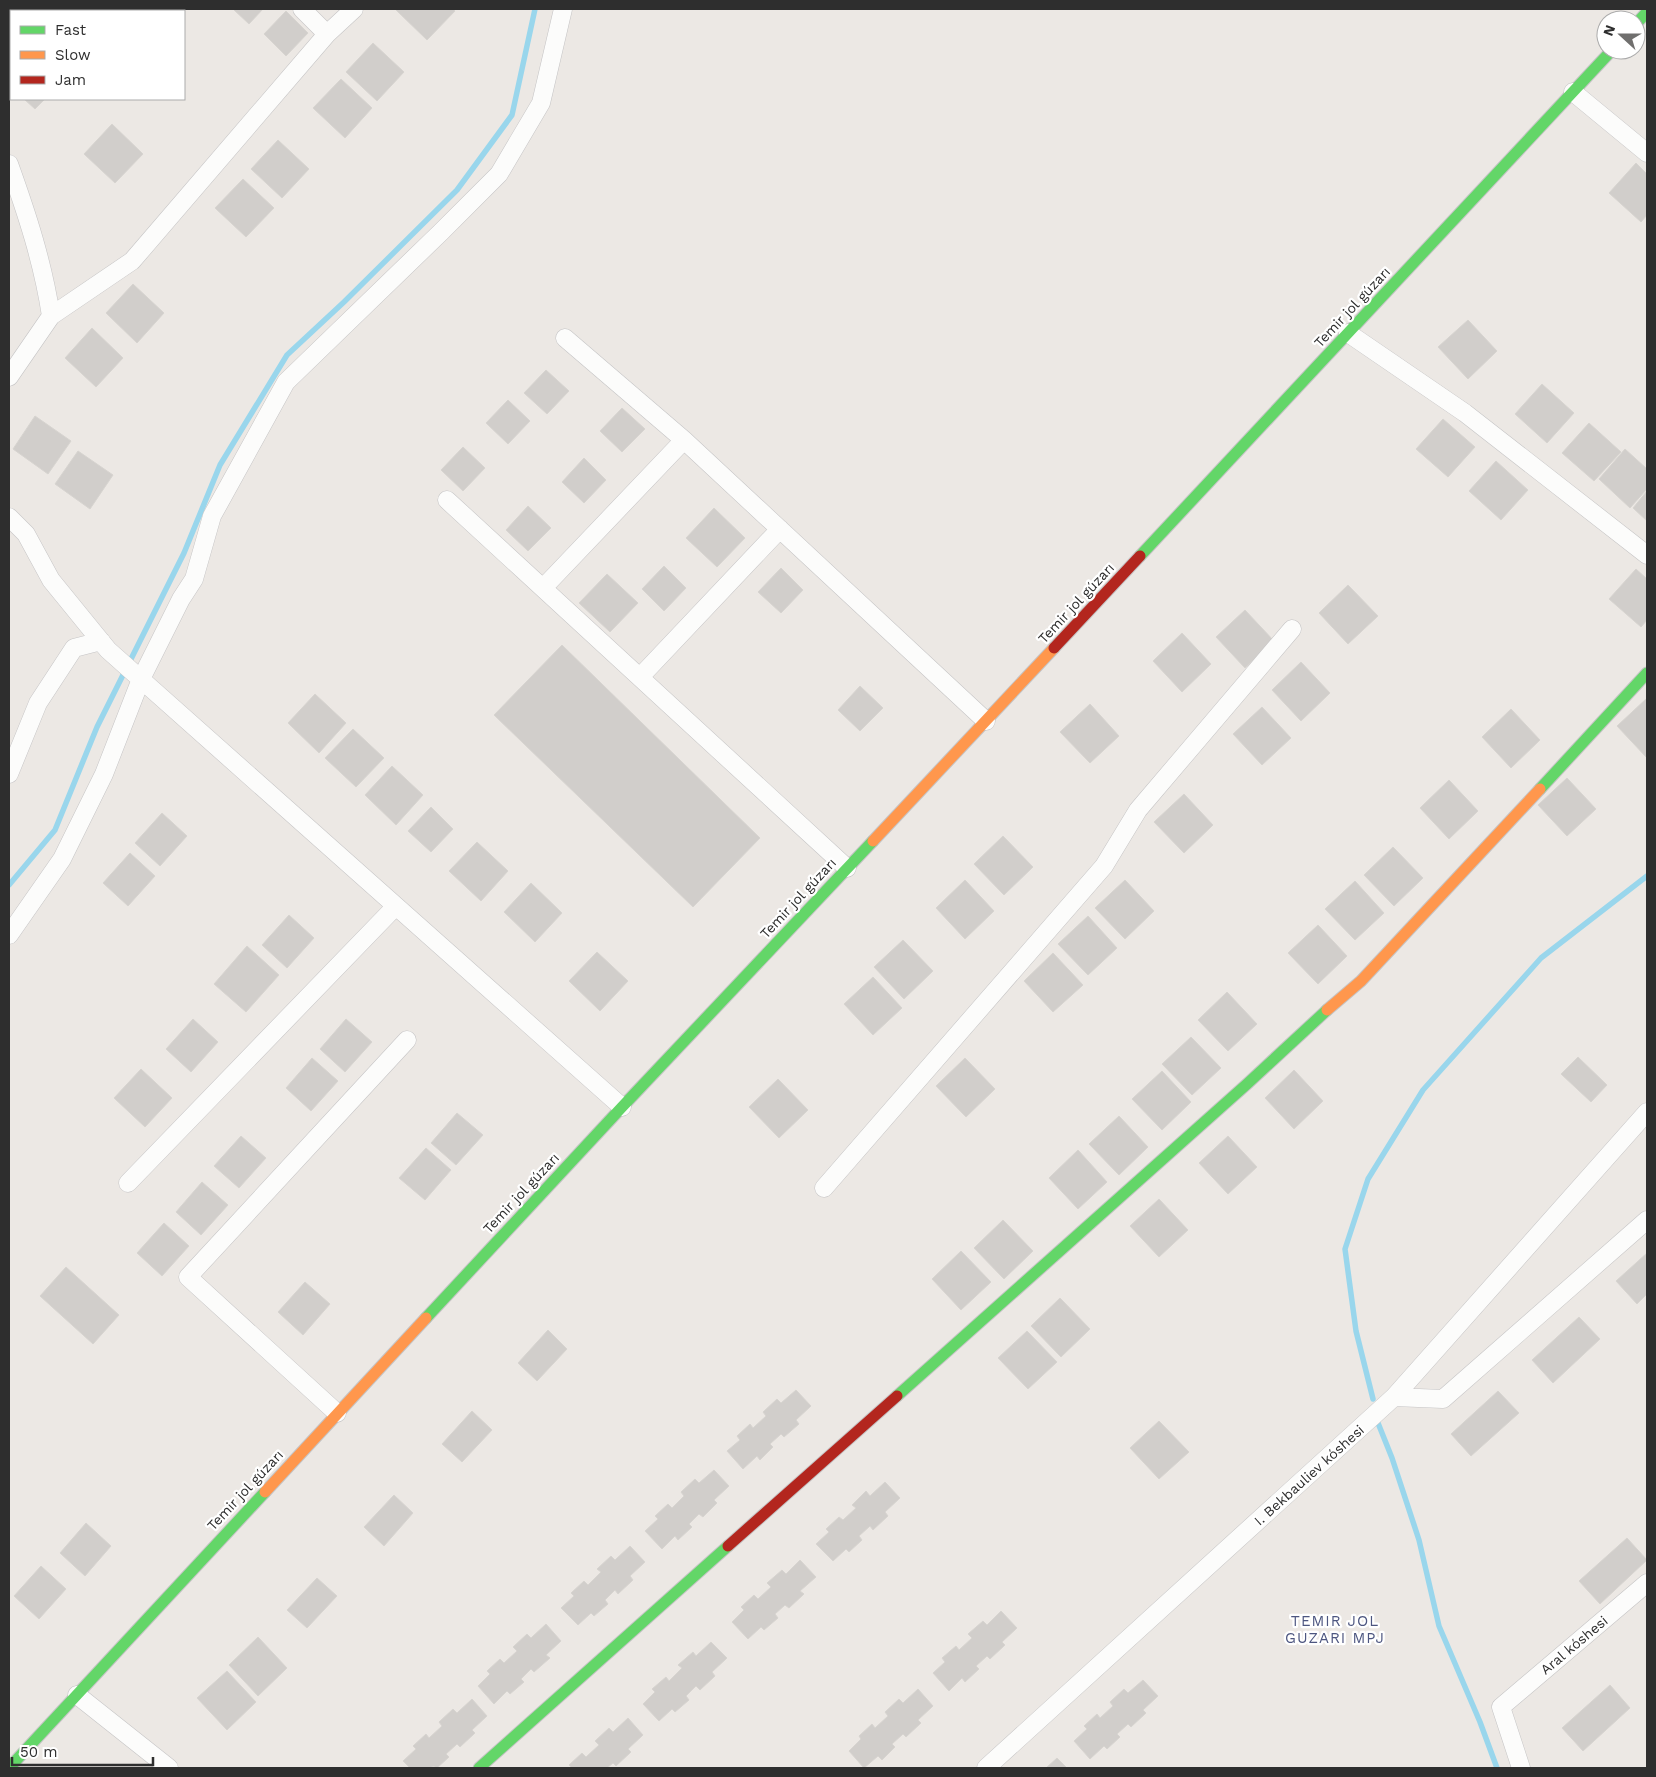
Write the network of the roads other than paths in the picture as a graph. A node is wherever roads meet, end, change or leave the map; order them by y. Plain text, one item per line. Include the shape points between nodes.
1 (302, 9) edge
2 (354, 9) edge
3 (563, 9) edge
4 (327, 34) junction
5 (1602, 60) edge
6 (1572, 92) junction
7 (1647, 153) edge
8 (9, 164) edge
9 (51, 316) junction
10 (1348, 333) junction
11 (564, 338) dead end
12 (9, 377) edge
13 (684, 440) junction
14 (447, 500) dead end
15 (9, 517) edge
16 (780, 529) junction
17 (1647, 555) edge
18 (543, 588) junction
19 (1292, 629) dead end
20 (105, 646) junction
21 (1647, 673) edge
22 (640, 677) junction
23 (141, 679) junction
24 (986, 720) junction
25 (9, 774) edge
26 (847, 868) junction
27 (395, 907) junction
28 (9, 936) edge
29 (407, 1040) dead end
30 (622, 1107) junction
31 (1647, 1112) edge
32 (128, 1183) dead end
33 (824, 1188) dead end
34 (1647, 1220) edge
35 (1394, 1397) junction
36 (337, 1413) junction
37 (1647, 1583) edge
38 (77, 1695) junction
39 (488, 1765) edge
40 (9, 1768) edge
41 (169, 1768) edge
42 (986, 1768) edge
43 (1521, 1768) edge

1 - 4 street
2 - 4 street
3 - 23 street via 541,102 498,174 286,382 212,516 194,579
4 - 9 street via 132,261
5 - 6 street, Temir jol gúzarı
6 - 7 street
6 - 10 street, Temir jol gúzarı
8 - 9 street via 27,212
9 - 12 street
10 - 17 street via 1465,413
10 - 24 street, Temir jol gúzarı
11 - 13 street
13 - 16 street
13 - 18 street
14 - 18 street
15 - 20 street via 26,534 51,580
16 - 22 street
16 - 24 street
18 - 22 street
19 - 33 street via 1138,810 1104,866
20 - 23 street
20 - 25 street via 74,648 38,703
21 - 39 street via 1361,981
22 - 26 street
23 - 27 street
23 - 28 street via 104,774 62,859
24 - 26 street, Temir jol gúzarı
26 - 30 street, Temir jol gúzarı
27 - 30 street
27 - 32 street
29 - 36 street via 188,1277
30 - 36 street, Temir jol gúzarı
31 - 35 street, I. Bekbauliev kóshesi
34 - 35 street via 1443,1399
35 - 42 street, I. Bekbauliev kóshesi
36 - 38 street, Temir jol gúzarı
37 - 43 street, Aral kóshesi via 1501,1707
38 - 40 street, Temir jol gúzarı
38 - 41 street

